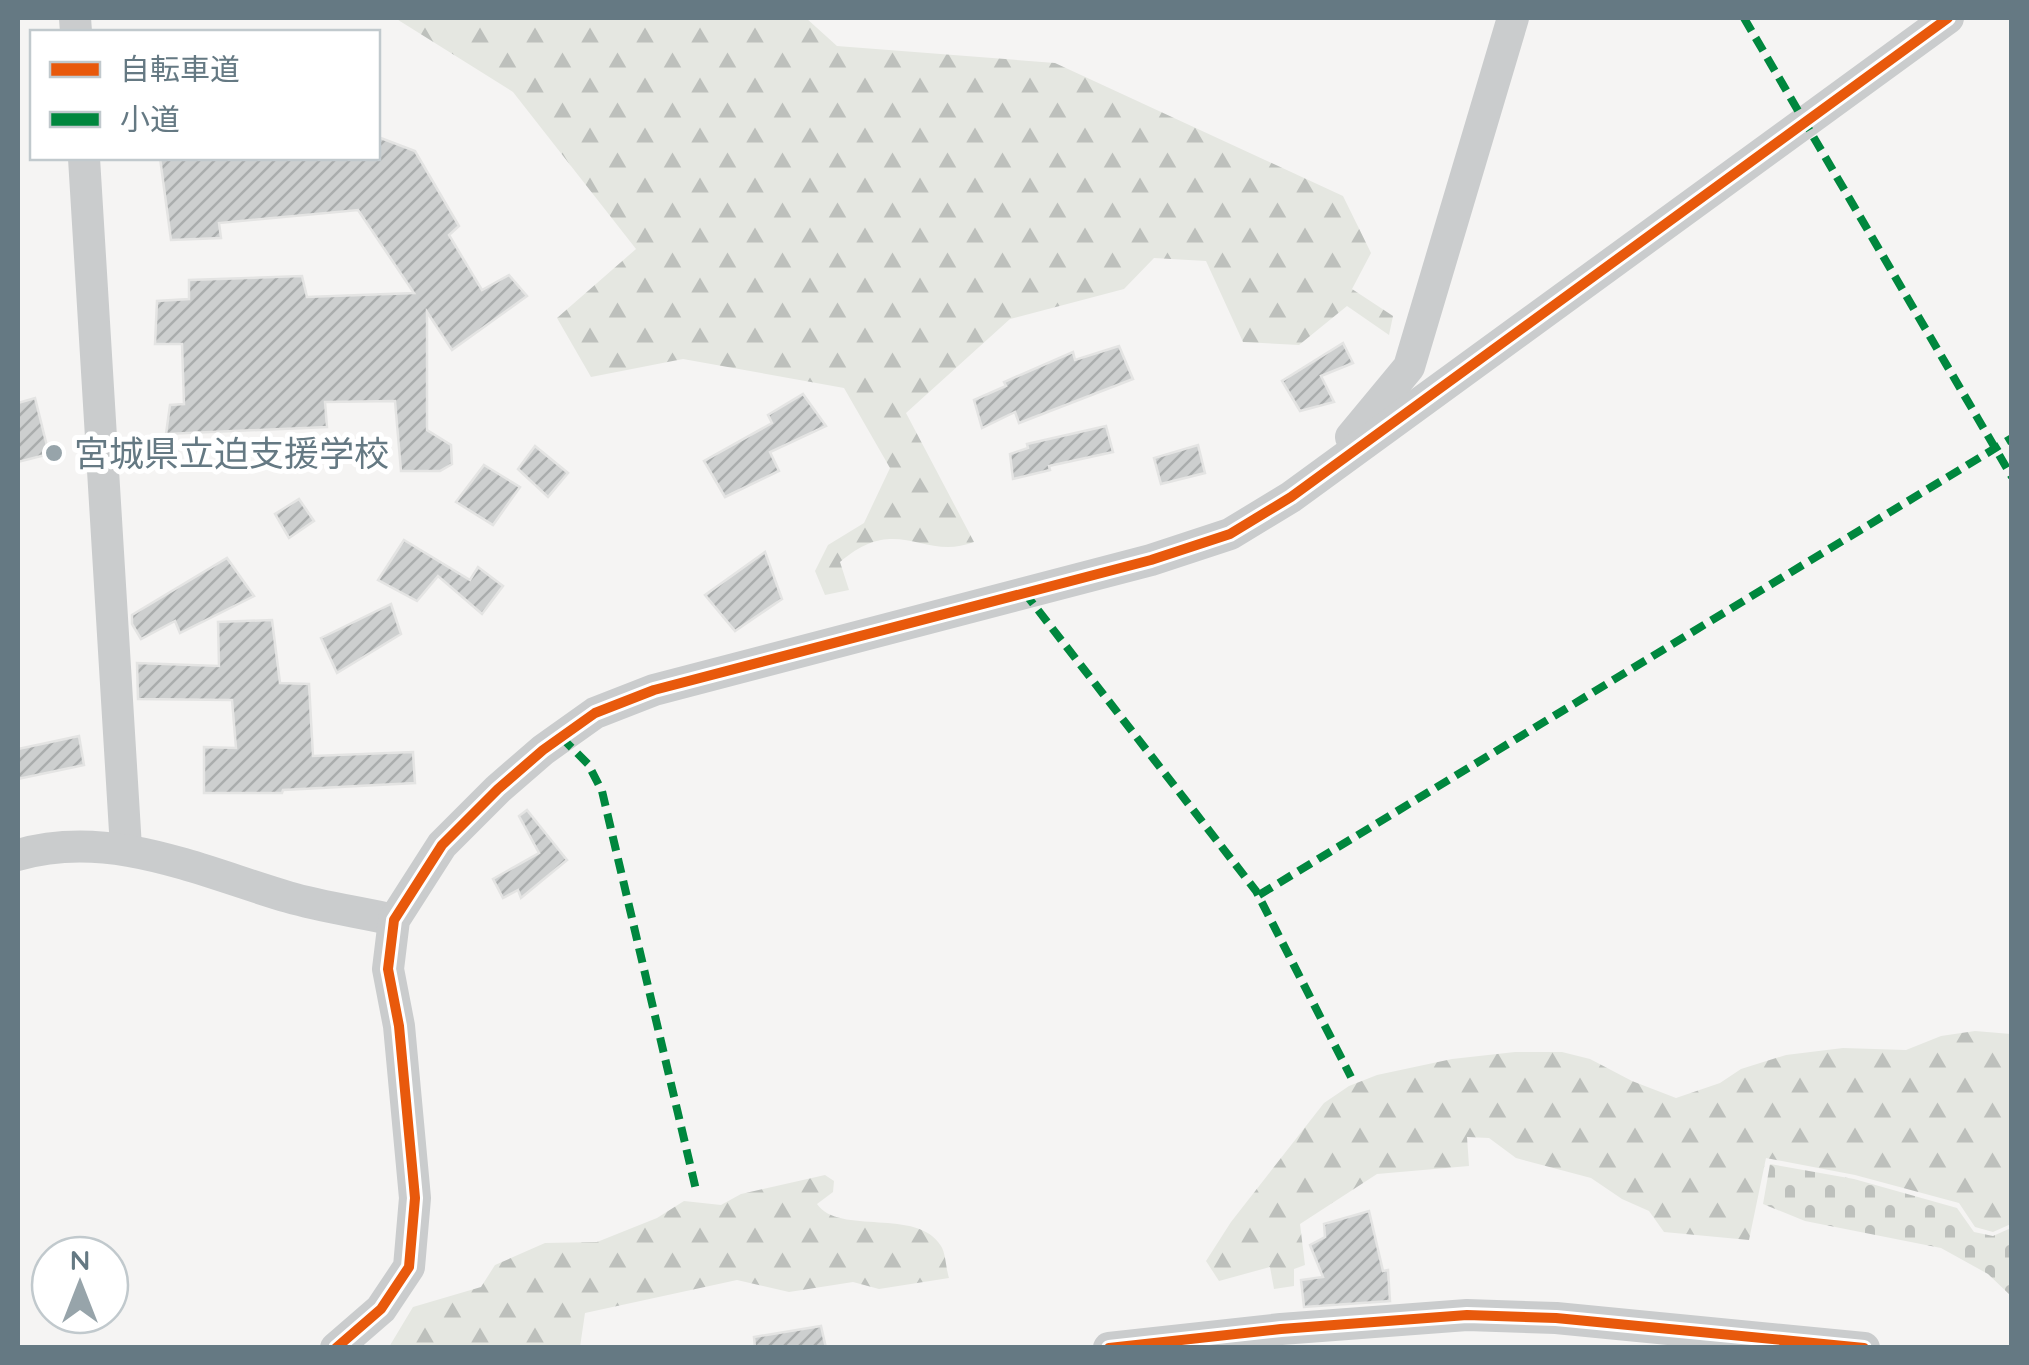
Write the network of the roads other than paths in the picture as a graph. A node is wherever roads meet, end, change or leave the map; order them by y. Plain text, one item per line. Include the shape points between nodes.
1 (1514, 18) edge
2 (1948, 18) edge
3 (84, 160) edge
4 (1291, 497) junction
5 (126, 848) junction
6 (18, 855) edge
7 (394, 920) junction
8 (336, 1348) edge
9 (1109, 1348) edge
10 (1864, 1348) edge

1 - 4 street via 1409,367 1365,423
2 - 4 street
3 - 5 street
4 - 7 street via 1230,534 1151,560 654,690 595,713 543,750 442,846
5 - 6 street via 71,846
5 - 7 street via 294,899
7 - 8 street via 388,969 415,1198 409,1266 381,1309
9 - 10 street via 1467,1316 1556,1318

